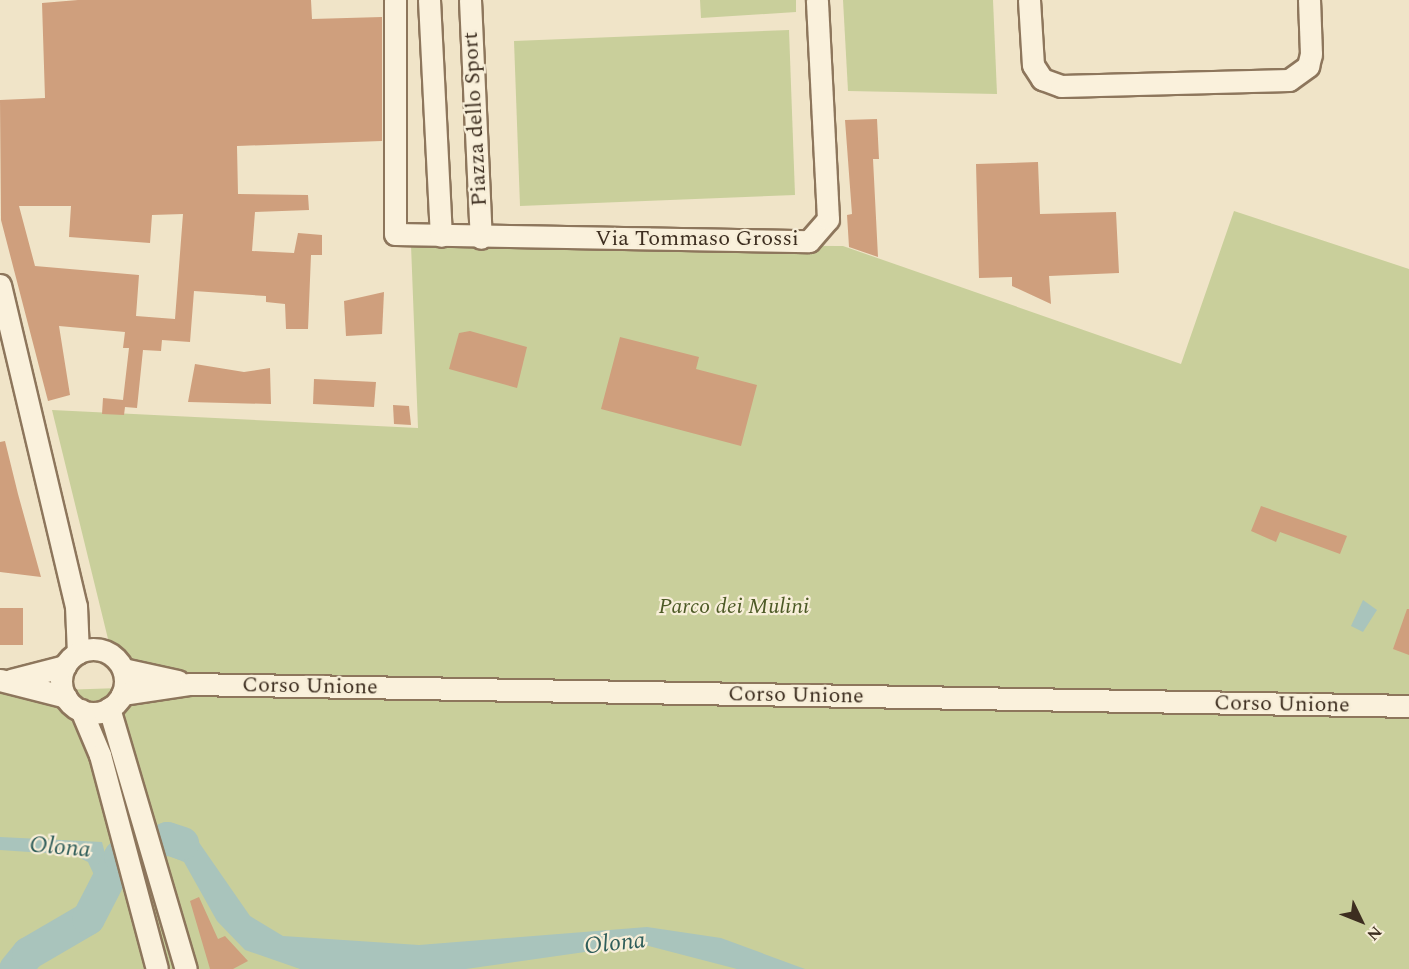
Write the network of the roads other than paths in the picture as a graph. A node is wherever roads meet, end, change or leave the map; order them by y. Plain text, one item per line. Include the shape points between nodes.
1 (395, 0) edge
2 (429, 0) edge
3 (470, 0) edge
4 (818, 0) edge
5 (1029, 0) edge
6 (1309, 0) edge
7 (441, 236) junction
8 (481, 238) junction
9 (0, 285) edge
10 (76, 606) junction
11 (106, 652) junction
12 (71, 660) junction
13 (123, 669) junction
14 (5, 680) edge
15 (190, 684) junction
16 (115, 701) junction
17 (73, 703) junction
18 (1407, 707) edge
19 (109, 753) junction
20 (157, 969) edge
21 (186, 969) edge

1 - 7 street via 395,234
2 - 7 street, Piazza dello Sport
3 - 8 street, Piazza dello Sport
4 - 8 street, Via Tommaso Grossi via 828,219 815,237
5 - 6 street via 1034,65 1042,79 1060,86 1289,80 1308,66 1311,54
7 - 8 street
9 - 10 street
10 - 11 street
10 - 12 street
11 - 12 street
11 - 13 street
12 - 14 street
12 - 17 street
13 - 15 street, Corso Unione
13 - 16 street
14 - 17 street
15 - 16 street, Corso Unione
15 - 18 street, Corso Unione
16 - 17 street, Corso Unione
16 - 19 street
17 - 19 street
19 - 20 street
19 - 21 street via 165,900

